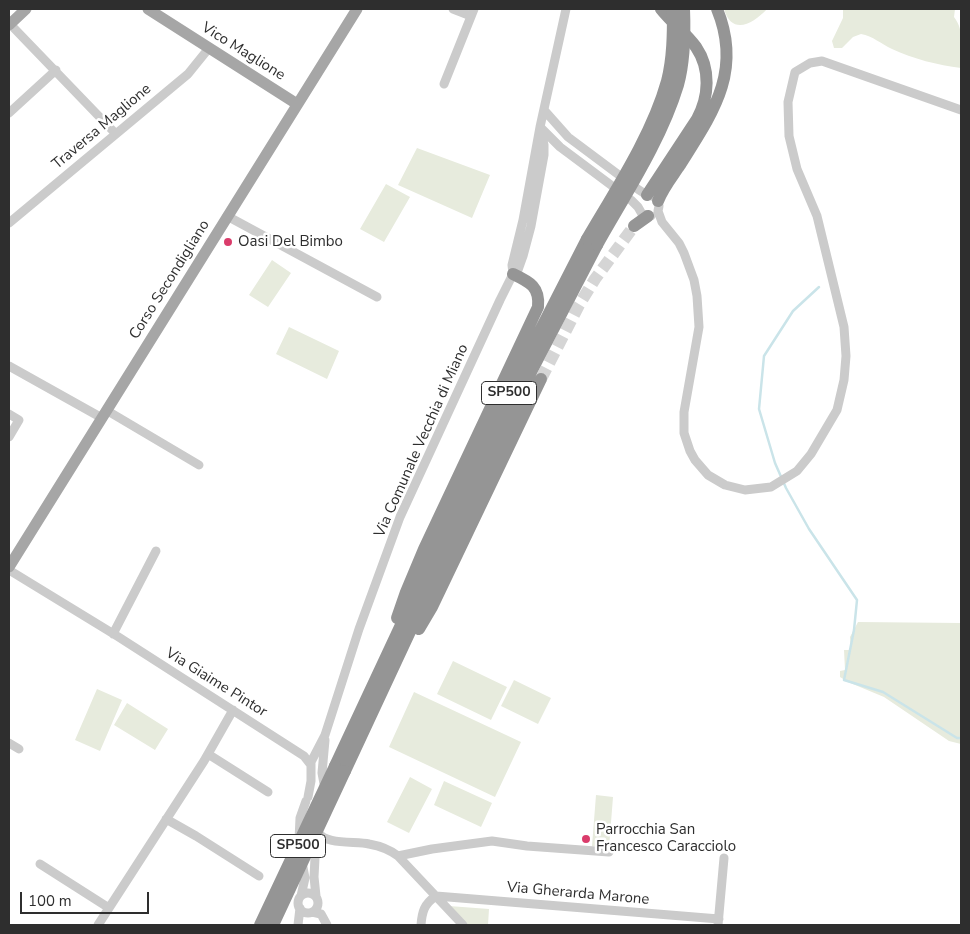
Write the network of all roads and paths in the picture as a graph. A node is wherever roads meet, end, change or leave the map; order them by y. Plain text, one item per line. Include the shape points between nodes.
1 (26, 9) edge
2 (148, 9) edge
3 (357, 9) edge
4 (453, 9) edge
5 (566, 9) edge
6 (662, 9) edge
7 (673, 9) edge
8 (684, 9) edge
9 (717, 9) edge
10 (472, 12) edge
11 (10, 24) edge
12 (209, 48) junction
13 (56, 70) junction
14 (444, 84) dead end
15 (297, 104) junction
16 (544, 110) junction
17 (961, 110) edge
18 (9, 113) edge
19 (540, 127) junction
20 (115, 134) junction
21 (568, 137) junction
22 (560, 147) junction
23 (544, 155) junction
24 (654, 203) junction
25 (638, 207) junction
26 (227, 216) junction
27 (10, 219) edge
28 (634, 226) tunnel mouth
29 (592, 242) junction
30 (513, 274) junction
31 (377, 297) dead end
32 (9, 366) edge
33 (541, 379) tunnel mouth
34 (9, 414) edge
35 (104, 414) junction
36 (9, 438) edge
37 (199, 465) dead end
38 (156, 551) dead end
39 (9, 568) edge
40 (113, 634) junction
41 (379, 686) junction
42 (232, 710) junction
43 (326, 735) junction
44 (9, 742) edge
45 (19, 749) dead end
46 (208, 754) junction
47 (309, 760) junction
48 (322, 764) junction
49 (340, 769) junction
50 (325, 791) junction
51 (268, 792) dead end
52 (307, 799) junction
53 (326, 818) junction
54 (166, 819) junction
55 (318, 832) junction
56 (609, 852) dead end
57 (398, 856) junction
58 (724, 858) dead end
59 (40, 864) dead end
60 (259, 876) dead end
61 (301, 896) junction
62 (316, 896) junction
63 (436, 896) junction
64 (109, 908) junction
65 (300, 908) junction
66 (311, 912) junction
67 (719, 922) edge
68 (98, 925) edge
69 (260, 925) edge
70 (273, 925) edge
71 (300, 925) edge
72 (327, 925) edge
73 (421, 925) edge
74 (463, 925) edge

1 - 11 main road
2 - 12 main road, Vico Maglione
3 - 15 main road, Corso Secondigliano
4 - 10 street
5 - 16 street, Via Comunale Vecchia di Miano
6 - 24 highway, bridge via 696,48 707,78 702,109
7 - 29 highway, SP500, bridge via 673,41 667,81 653,119
8 - 29 highway, SP500, bridge via 685,43 678,84 663,123 638,173
9 - 24 highway via 723,26 726,54 720,95
10 - 14 street
11 - 13 street
12 - 15 main road, Vico Maglione
12 - 20 street, Traversa Maglione via 188,74
13 - 18 street
13 - 20 street
15 - 26 main road, Corso Secondigliano
16 - 19 street, Via Comunale Vecchia di Miano
16 - 21 street
17 - 24 street via 822,61 810,63 795,72 788,102 789,136 797,170 817,216 844,327 846,356 837,410 797,471 771,487 744,490 725,485 708,475 690,451 684,433 684,412 698,327 697,296 684,253 662,222
19 - 21 street
19 - 22 street
19 - 23 street, Via Comunale Vecchia di Miano
19 - 30 street, Via Comunale Vecchia di Miano via 512,265
20 - 27 street, Traversa Maglione
21 - 24 street
22 - 23 street via 553,146
22 - 25 street
23 - 30 street, Via Comunale Vecchia di Miano via 524,256
24 - 25 street via 641,199
24 - 25 street via 642,214
24 - 28 highway
26 - 31 street
26 - 35 main road, Corso Secondigliano
29 - 41 highway, SP500 via 522,366
30 - 41 highway via 536,290 538,307 420,558 406,592
30 - 43 street, Via Comunale Vecchia di Miano via 400,517 359,629
32 - 35 street
33 - 41 highway via 432,607
34 - 36 street via 18,420
35 - 37 street
35 - 39 main road, Corso Secondigliano
38 - 40 street
39 - 40 street, Via Giaime Pintor
40 - 42 street, Via Giaime Pintor
41 - 49 highway, SP500
42 - 46 street
42 - 47 street, Via Giaime Pintor
43 - 47 street, Via Comunale Vecchia di Miano
43 - 48 street, Via Comunale Vecchia di Miano
44 - 45 street
46 - 51 street
46 - 54 street
47 - 48 street, Via Giaime Pintor via 320,760
47 - 52 street, Via Comunale Vecchia di Miano via 312,781
48 - 50 street, Via Comunale Vecchia di Miano
49 - 69 highway, SP500, bridge
49 - 70 highway, SP500, bridge
50 - 52 street via 316,791
50 - 53 street, Via Comunale Vecchia di Miano via 334,802
52 - 53 street via 309,814 317,819
52 - 61 street, Via Comunale Vecchia di Miano via 299,829 305,878
53 - 55 street, Via Comunale Vecchia di Miano
54 - 60 street
54 - 64 street
55 - 57 street via 328,840 369,843
55 - 62 street, Via Comunale Vecchia di Miano via 314,856
56 - 57 street via 492,841
57 - 63 street
58 - 67 street
59 - 64 street
61 - 62 street via 307,893
61 - 65 street
62 - 66 street via 318,905
63 - 67 street, Via Gherarda Marone
63 - 73 street via 423,908
63 - 74 street
64 - 68 street
65 - 66 street
65 - 71 street
66 - 71 street
66 - 72 street via 322,914

